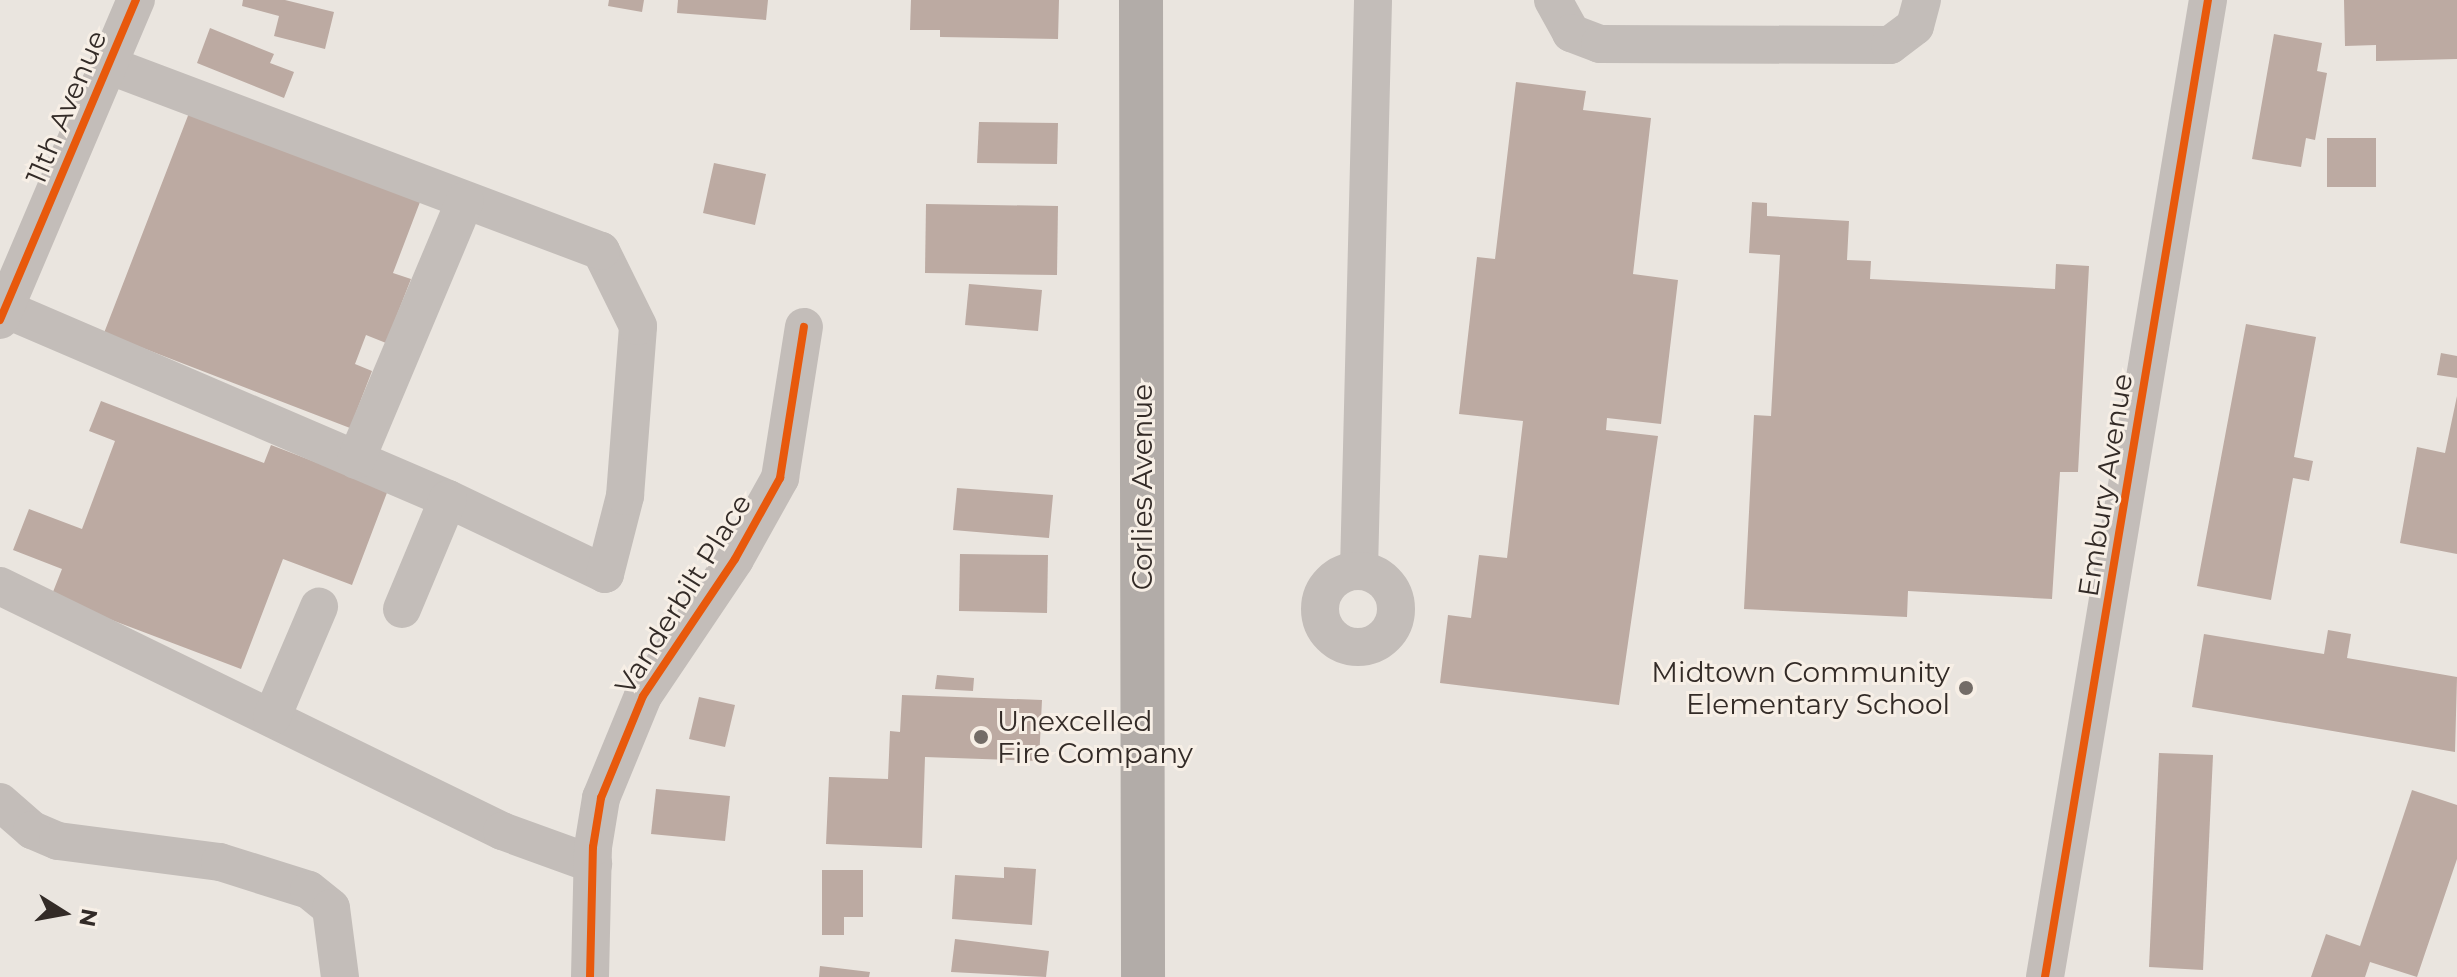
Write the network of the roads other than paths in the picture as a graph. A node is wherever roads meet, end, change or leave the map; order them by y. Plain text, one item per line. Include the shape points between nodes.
1 (136, 0) edge
2 (1141, 0) edge
3 (1373, 0) edge
4 (1553, 0) edge
5 (1922, 0) edge
6 (2208, 0) edge
7 (108, 65) junction
8 (465, 201) junction
9 (2, 314) edge
10 (804, 327) dead end
11 (356, 460) junction
12 (448, 499) junction
13 (1359, 570) dead end
14 (0, 586) edge
15 (319, 607) dead end
16 (402, 609) dead end
17 (272, 717) junction
18 (0, 802) edge
19 (593, 864) junction
20 (1142, 976) edge
21 (340, 977) edge
22 (590, 977) edge
23 (2045, 977) edge

1 - 7 street, 11th Avenue
2 - 20 main road, Corlies Avenue
3 - 13 street
4 - 5 street via 1571,33 1600,44 1844,45 1890,45 1915,26
6 - 23 street, Embury Avenue
7 - 8 street
7 - 9 street, 11th Avenue
8 - 11 street
8 - 12 street via 601,251 638,326 625,496 605,574
9 - 11 street
10 - 19 street, Vanderbilt Place via 780,478 619,742 601,798
11 - 12 street
12 - 16 street
14 - 17 street via 111,644
15 - 17 street
17 - 19 street via 502,831
18 - 21 street via 32,830 58,841 220,862 309,890 331,908
19 - 22 street, Vanderbilt Place

